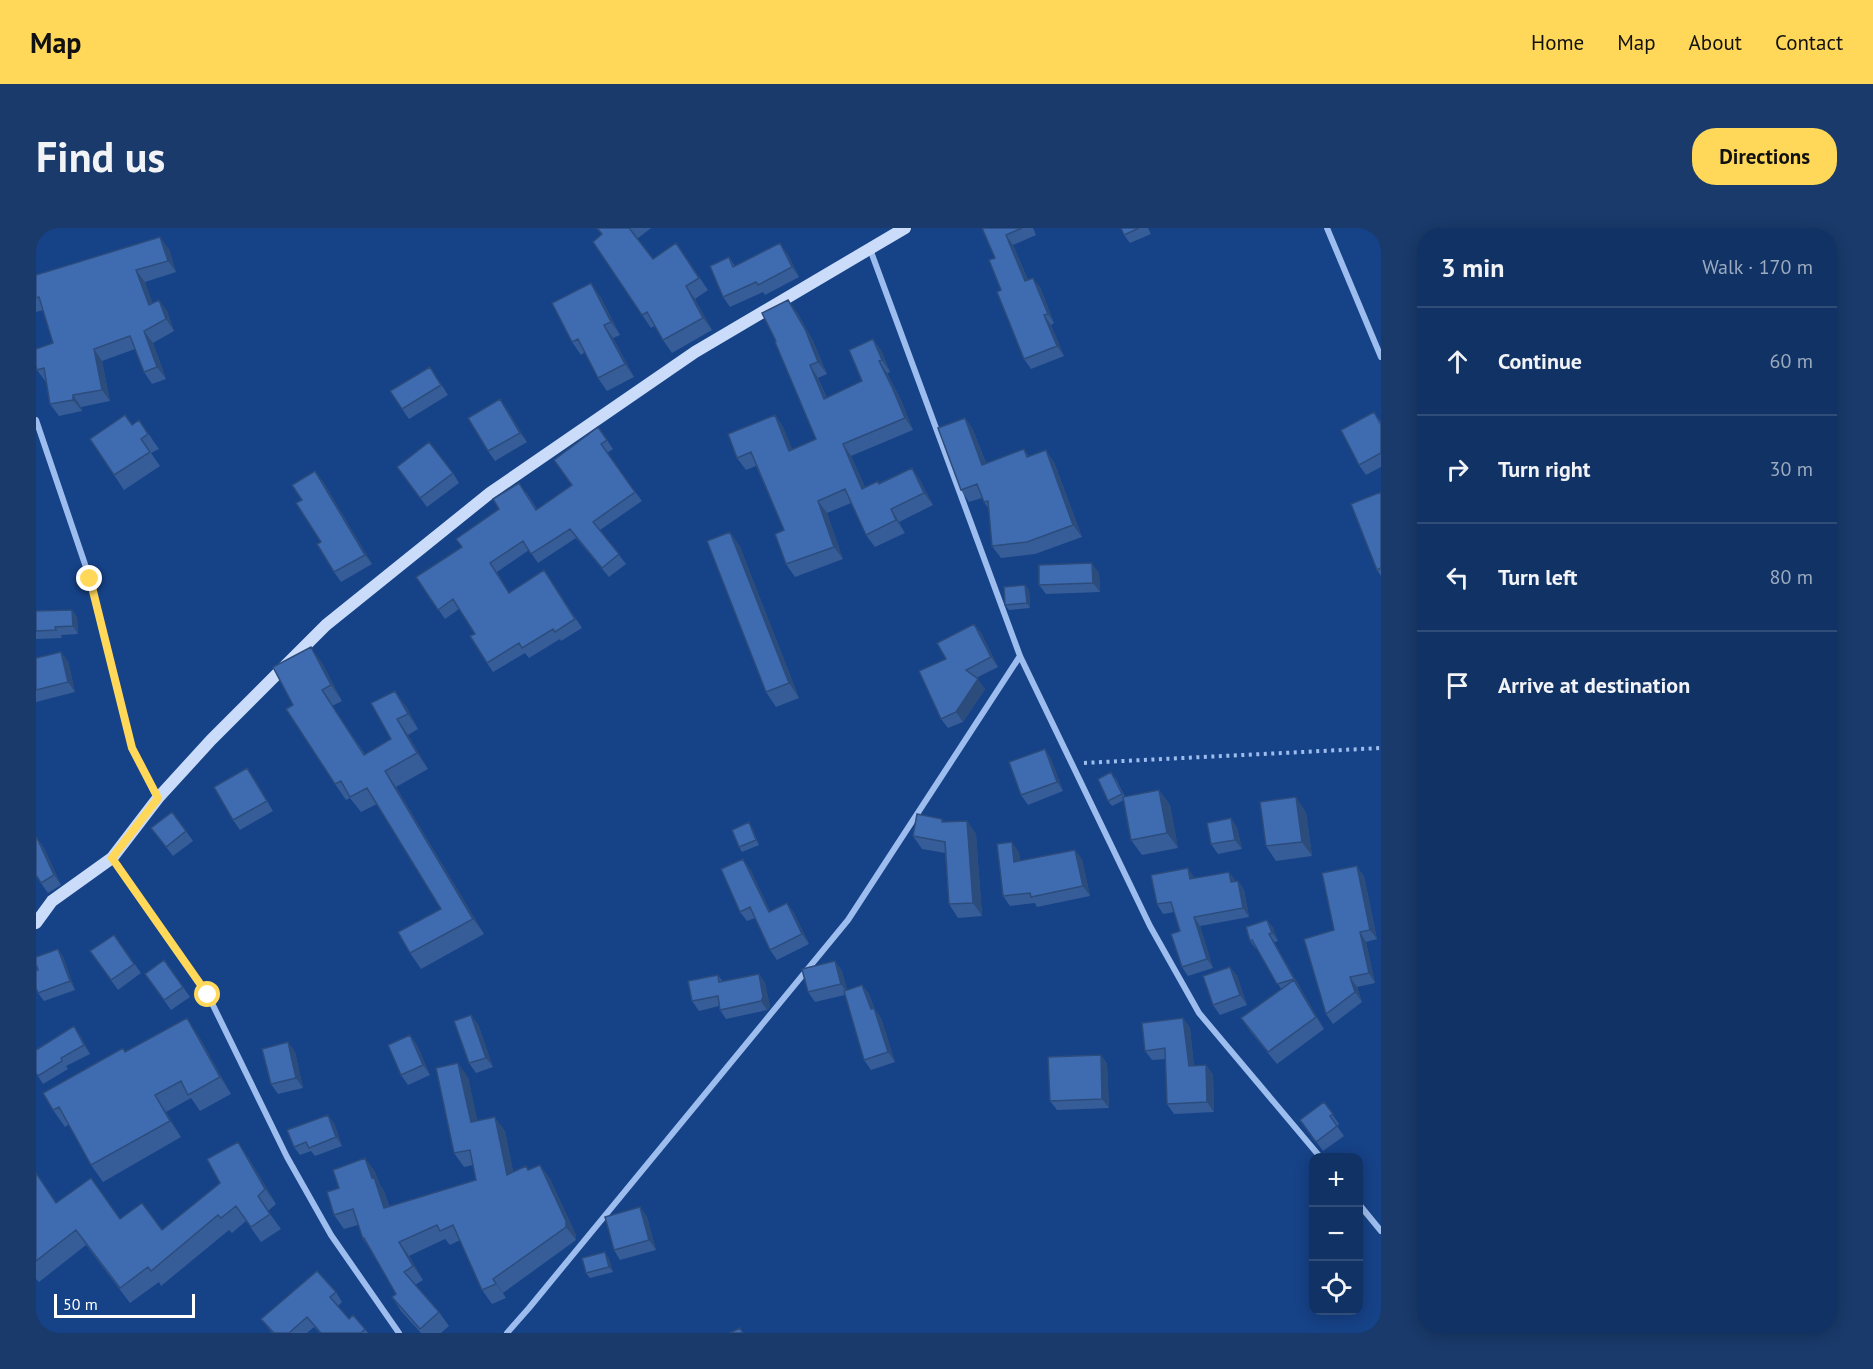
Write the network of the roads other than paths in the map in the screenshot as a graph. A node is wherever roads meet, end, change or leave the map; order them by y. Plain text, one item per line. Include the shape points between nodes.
1 (905, 228) edge
2 (1327, 228) edge
3 (870, 248) junction
4 (1381, 357) edge
5 (36, 420) edge
6 (1020, 656) junction
7 (158, 798) junction
8 (112, 858) junction
9 (36, 923) edge
10 (1317, 1153) edge
11 (1362, 1207) edge
12 (1381, 1231) edge
13 (399, 1333) edge
14 (507, 1333) edge

1 - 3 street
2 - 4 street
3 - 6 street
3 - 7 street via 694,352 490,493 326,625
5 - 7 street via 90,579 132,748
6 - 10 street via 1150,926 1199,1013
6 - 14 street via 848,920
7 - 8 street
8 - 9 street via 52,901
8 - 13 street via 208,995 292,1167 332,1235
11 - 12 street

